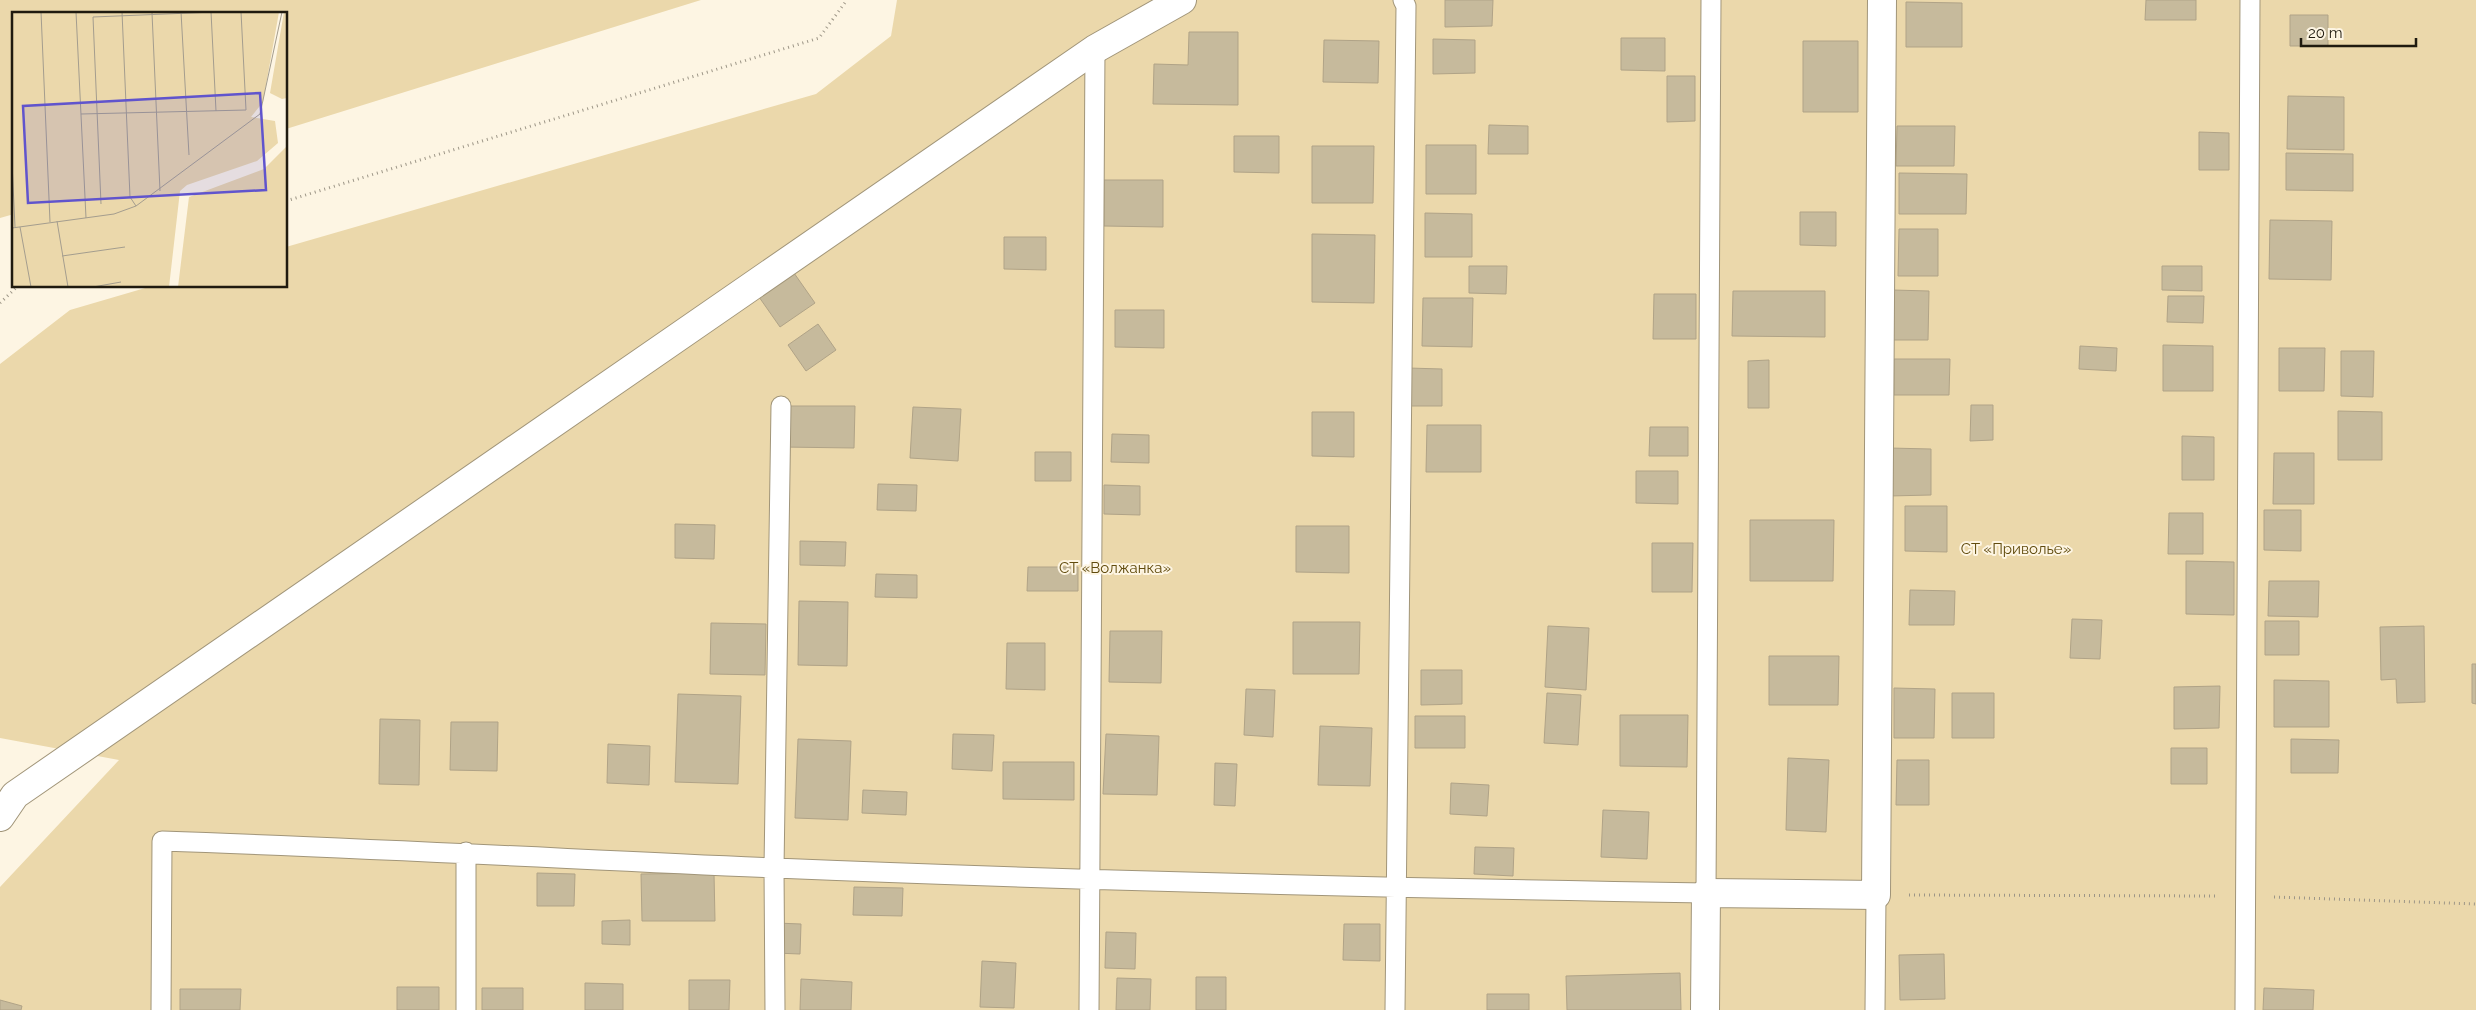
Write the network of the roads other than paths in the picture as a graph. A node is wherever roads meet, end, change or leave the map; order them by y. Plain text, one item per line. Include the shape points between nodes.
1 (1182, 0) edge
2 (1403, 0) edge
3 (1711, 0) edge
4 (1882, 0) edge
5 (2250, 0) edge
6 (1096, 49) junction
7 (781, 406) dead end
8 (0, 817) edge
9 (466, 852) junction
10 (774, 868) junction
11 (1090, 878) junction
12 (1396, 888) junction
13 (1706, 893) junction
14 (1876, 896) junction
15 (161, 1010) edge
16 (466, 1010) edge
17 (775, 1010) edge
18 (1089, 1010) edge
19 (1395, 1010) edge
20 (1706, 1010) edge
21 (1875, 1010) edge
22 (2245, 1010) edge

1 - 6 street
2 - 12 lane via 1406,6
3 - 13 lane
4 - 14 street
5 - 22 lane
6 - 8 street via 15,795
6 - 11 lane
7 - 10 lane
9 - 10 lane
9 - 15 lane via 162,841
9 - 16 lane
10 - 11 lane
10 - 17 lane
11 - 12 lane
11 - 18 lane
12 - 13 lane
12 - 19 lane
13 - 14 street
13 - 20 street
14 - 21 lane

